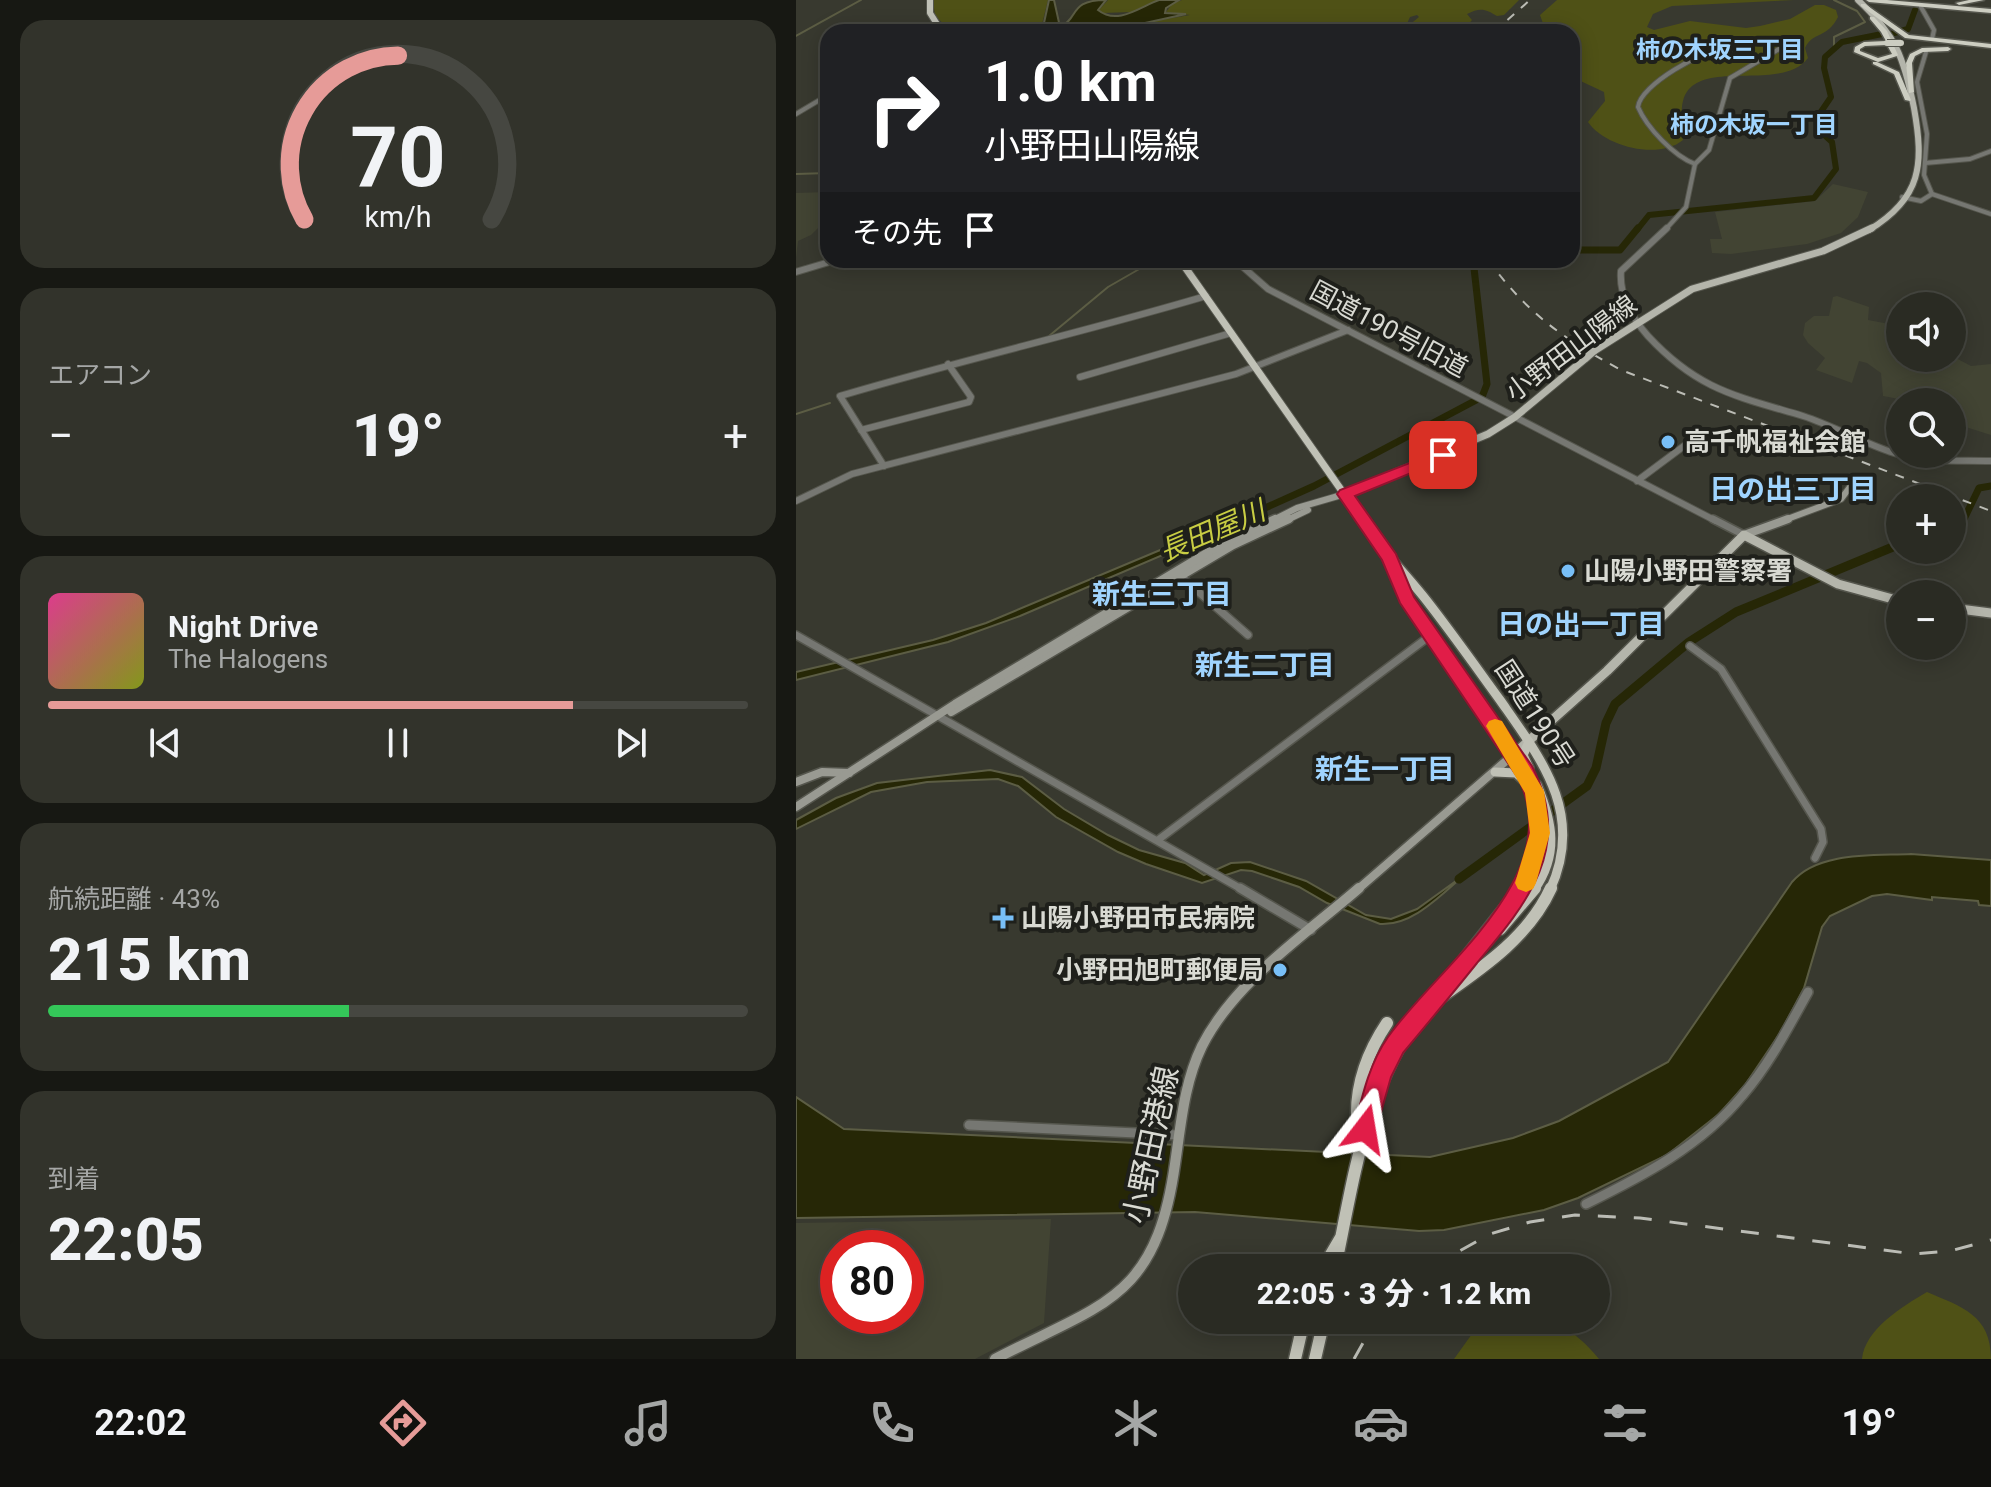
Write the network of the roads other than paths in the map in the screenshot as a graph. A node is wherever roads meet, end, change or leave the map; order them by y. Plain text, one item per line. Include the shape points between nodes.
1 (930, 0) edge
2 (1894, 0) edge
3 (1912, 0) edge
4 (1981, 0) edge
5 (1861, 1) edge
6 (1924, 6) junction
7 (1991, 11) edge
8 (1868, 12) junction
9 (937, 24) edge
10 (1932, 39) dead end
11 (1887, 42) junction
12 (1975, 47) junction
13 (1991, 47) edge
14 (1779, 49) dead end
15 (1926, 52) dead end
16 (1762, 59) junction
17 (1910, 96) junction
18 (820, 100) edge
19 (796, 114) edge
20 (1991, 151) edge
21 (1925, 163) junction
22 (1695, 164) junction
23 (1932, 194) junction
24 (1904, 198) junction
25 (1991, 214) edge
26 (820, 265) edge
27 (1186, 268) edge
28 (1244, 268) edge
29 (796, 272) edge
30 (1206, 296) junction
31 (1636, 323) junction
32 (1348, 330) junction
33 (1231, 333) junction
34 (948, 364) junction
35 (1255, 368) junction
36 (1080, 377) dead end
37 (1515, 417) junction
38 (861, 430) junction
39 (1692, 440) dead end
40 (1991, 461) edge
41 (884, 466) junction
42 (1637, 481) junction
43 (1850, 487) dead end
44 (1345, 494) junction
45 (796, 501) edge
46 (1744, 535) junction
47 (1390, 558) junction
48 (1178, 574) junction
49 (1422, 592) junction
50 (1886, 598) edge
51 (1406, 599) junction
52 (1966, 610) edge
53 (1991, 613) edge
54 (796, 635) edge
55 (1248, 635) dead end
56 (1431, 635) junction
57 (1690, 646) dead end
58 (938, 718) junction
59 (908, 737) junction
60 (1529, 742) junction
61 (1514, 754) junction
62 (1495, 772) junction
63 (852, 773) junction
64 (796, 782) edge
65 (796, 809) edge
66 (1541, 816) junction
67 (1158, 840) junction
68 (1815, 858) dead end
69 (1311, 930) junction
70 (1449, 980) junction
71 (1808, 992) dead end
72 (1424, 1009) junction
73 (1387, 1023) dead end
74 (969, 1125) dead end
75 (1178, 1138) junction
76 (1361, 1145) junction
77 (1586, 1204) dead end
78 (1342, 1237) junction
79 (1332, 1254) edge
80 (1338, 1254) edge
81 (1301, 1334) edge
82 (1321, 1334) edge
83 (995, 1359) edge
84 (1295, 1359) edge
85 (1315, 1359) edge

1 - 9 highway
2 - 7 highway
3 - 4 highway
5 - 6 highway
5 - 8 main road, 小野田山陽線
5 - 12 highway via 1904,36
5 - 17 main road, 小野田山陽線 via 1901,47
6 - 7 highway
6 - 10 street via 1934,30
8 - 11 highway via 1895,54 1878,60 1857,52 1864,44
8 - 17 main road, 小野田山陽線 via 1897,47
11 - 12 highway, bridge
11 - 17 highway via 1863,42 1853,50 1896,71
12 - 13 highway
12 - 17 highway via 1914,53 1909,63
14 - 16 street
15 - 21 street via 1917,82 1927,134
16 - 22 street via 1730,78 1709,150
16 - 22 street via 1735,49 1716,49 1641,94 1642,114 1679,157
17 - 24 main road, 小野田山陽線 via 1920,161
18 - 19 street
20 - 21 street via 1970,159
21 - 23 street
22 - 31 street via 1683,210 1619,274
23 - 24 street via 1924,200
23 - 25 street
24 - 31 main road, 小野田山陽線 via 1867,231 1808,256 1678,296
26 - 29 street
27 - 30 highway, 国道190号
28 - 32 street, 国道190号旧道 via 1263,286
30 - 33 highway, 国道190号
30 - 34 street
31 - 37 main road, 小野田山陽線, bridge
31 - 40 street via 1684,372 1748,402 1805,417 1907,456
32 - 35 street
32 - 37 street, 国道190号旧道
33 - 35 highway, 国道190号
33 - 36 street
34 - 38 street via 840,396
34 - 38 street via 971,397 969,402
35 - 41 street
35 - 44 highway, 国道190号
37 - 42 street, 国道190号旧道
37 - 44 main road, 小野田山陽線 via 1468,444
38 - 41 street
39 - 42 street
41 - 45 street via 838,479
42 - 46 street, 国道190号旧道
43 - 46 main road via 1841,499
44 - 47 highway, 国道190号
44 - 48 main road
46 - 50 main road via 1828,580
46 - 60 main road
47 - 49 highway, 国道190号
47 - 51 highway, 国道190号
48 - 55 street
48 - 58 main road
49 - 51 highway via 1412,591
49 - 60 highway, 国道190号
51 - 56 highway, 国道190号
52 - 53 main road
54 - 58 street
56 - 61 highway, 国道190号
56 - 67 street
57 - 68 street via 1721,669 1821,829 1823,842
58 - 59 main road
58 - 67 street
59 - 63 main road
59 - 65 main road via 858,776
60 - 61 main road
60 - 66 highway via 1523,758
60 - 72 highway, 国道190号 via 1546,767 1560,808 1563,835 1555,879 1540,911 1496,959
61 - 62 main road, 小野田港線
61 - 66 highway, 国道190号 via 1535,791
62 - 66 highway via 1524,779
62 - 69 main road, 小野田港線
63 - 64 main road via 822,772
63 - 65 main road
66 - 70 highway, 国道190号 via 1531,870 1520,893
66 - 70 highway via 1552,822 1550,863 1538,888
67 - 69 street
69 - 75 main road, 小野田港線 via 1216,1021 1194,1063
70 - 72 highway, 国道190号
71 - 77 street via 1777,1047 1731,1109 1673,1156
72 - 76 highway, 国道190号 via 1404,1031 1380,1074
73 - 76 highway via 1363,1074
74 - 75 street
75 - 83 main road, 小野田港線 via 1165,1217 1150,1256 1115,1296
76 - 78 highway, 国道190号
78 - 79 highway
78 - 80 highway, 国道190号
81 - 84 highway
82 - 85 highway

